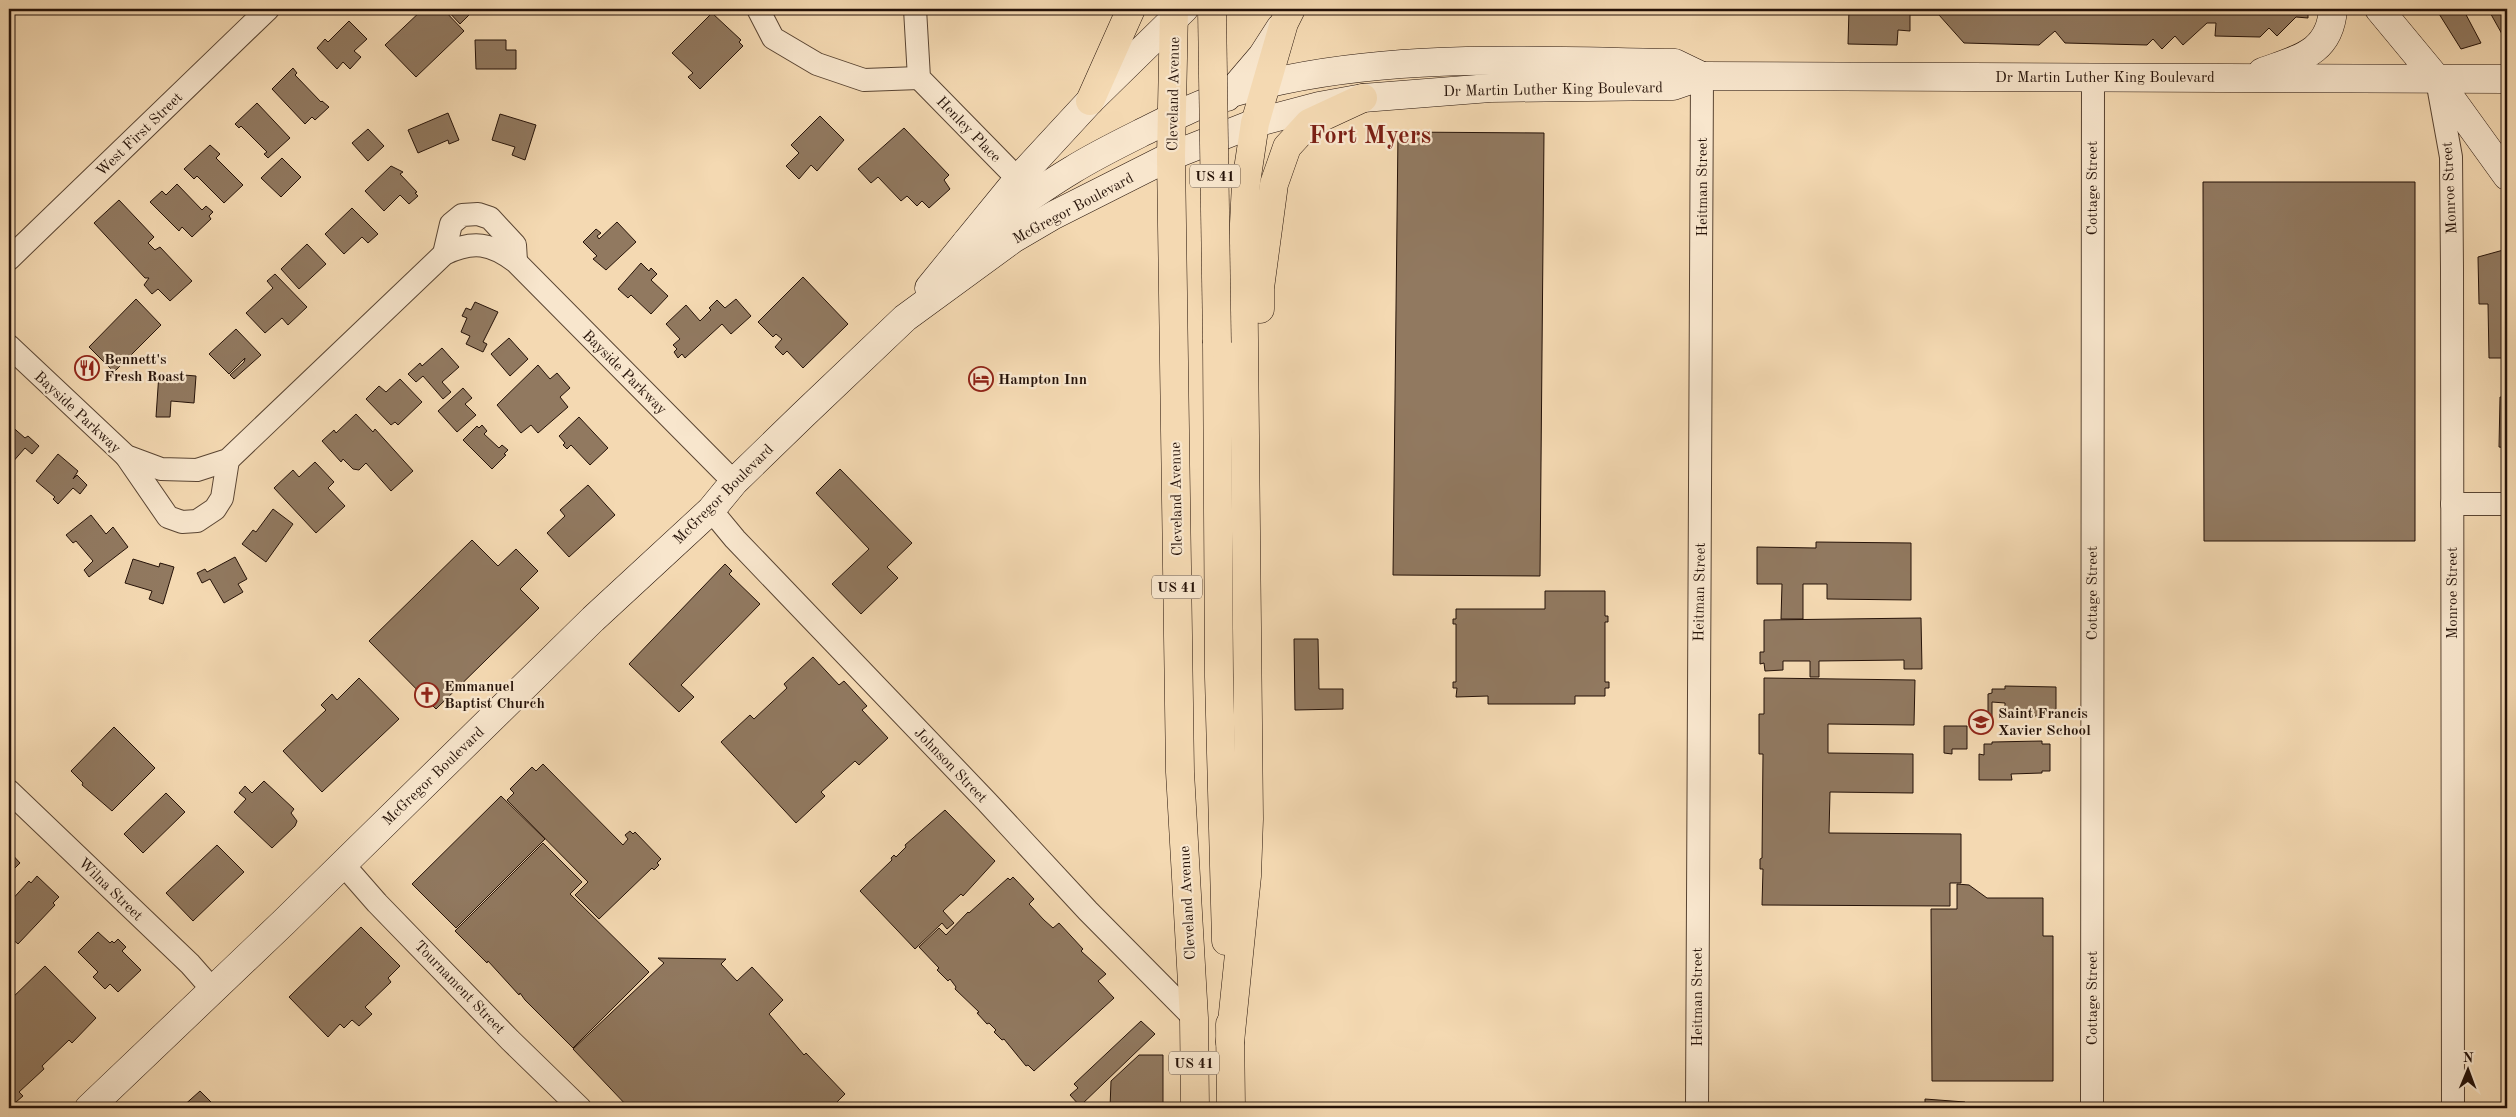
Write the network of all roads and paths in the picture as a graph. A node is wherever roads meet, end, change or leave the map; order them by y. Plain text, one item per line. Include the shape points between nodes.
1 (268, 9) edge
2 (758, 9) edge
3 (915, 9) edge
4 (1132, 9) edge
5 (1212, 9) edge
6 (2333, 9) edge
7 (2379, 9) edge
8 (1178, 12) edge
9 (1287, 16) edge
10 (1173, 58) junction
11 (1702, 76) junction
12 (2092, 77) junction
13 (919, 78) junction
14 (2244, 78) junction
15 (2437, 79) junction
16 (2507, 79) edge
17 (1266, 84) junction
18 (1230, 94) junction
19 (1363, 98) junction
20 (1090, 101) junction
21 (1172, 118) junction
22 (1255, 123) junction
23 (1171, 156) junction
24 (2507, 176) edge
25 (1018, 180) junction
26 (966, 242) junction
27 (444, 254) junction
28 (9, 259) edge
29 (516, 262) junction
30 (906, 318) junction
31 (9, 346) edge
32 (126, 456) junction
33 (228, 460) junction
34 (1246, 477) junction
35 (734, 482) junction
36 (2452, 504) junction
37 (2507, 504) edge
38 (711, 510) junction
39 (9, 791) edge
40 (342, 863) junction
41 (212, 989) junction
42 (1194, 1018) junction
43 (1230, 1042) junction
44 (89, 1108) edge
45 (580, 1108) edge
46 (1194, 1108) edge
47 (1230, 1108) edge
48 (1697, 1108) edge
49 (2092, 1108) edge
50 (2453, 1108) edge

1 - 28 street, West First Street
2 - 13 street via 773,38 817,64 864,80
3 - 13 street
4 - 20 main road
5 - 10 main road via 1184,36
5 - 43 main road, US 41, bridge via 1221,792
6 - 14 main road via 2320,45 2306,56
7 - 15 main road
8 - 10 main road, Cleveland Avenue / US 41
8 - 20 main road, McGregor Boulevard
9 - 17 main road
9 - 18 main road via 1262,56
10 - 21 main road, Cleveland Avenue / US 41
11 - 12 main road, Dr Martin Luther King Boulevard
11 - 17 main road, Dr Martin Luther King Boulevard via 1675,63 1464,62 1399,64
11 - 19 main road, Dr Martin Luther King Boulevard via 1673,86 1490,88
11 - 48 street, Heitman Street
12 - 14 main road, Dr Martin Luther King Boulevard
12 - 49 street, Cottage Street
13 - 25 street, Henley Place
14 - 15 main road, Dr Martin Luther King Boulevard
15 - 16 main road, Dr Martin Luther King Boulevard
15 - 24 main road
15 - 36 street, Monroe Street via 2451,157
17 - 18 main road, Dr Martin Luther King Boulevard
17 - 22 main road
18 - 21 main road, Dr Martin Luther King Boulevard
18 - 23 main road
19 - 22 main road, Dr Martin Luther King Boulevard
19 - 34 main road via 1309,123 1286,147 1274,184 1260,288 1258,408
20 - 25 main road, McGregor Boulevard
21 - 23 main road, Cleveland Avenue / US 41
21 - 26 main road, McGregor Boulevard via 1072,170
22 - 23 main road, Dr Martin Luther King Boulevard
22 - 34 main road via 1246,183 1243,244
23 - 30 main road, McGregor Boulevard via 1054,214 988,257
23 - 42 main road, Cleveland Avenue / US 41 via 1180,772
25 - 26 main road, McGregor Boulevard
26 - 30 main road, McGregor Boulevard
27 - 29 street, Bayside Parkway via 462,245 480,245 498,248
27 - 29 street, Bayside Parkway via 451,224 462,215 478,214 490,218 515,245
27 - 33 street, Bayside Parkway
29 - 35 street, Bayside Parkway
30 - 35 main road, McGregor Boulevard
31 - 32 street, Bayside Parkway
32 - 33 street, Bayside Parkway via 161,469 197,470
32 - 33 street, Bayside Parkway via 168,517 182,522 197,521 215,509 222,498
34 - 43 main road via 1249,819 1247,876
35 - 38 main road, McGregor Boulevard
36 - 37 street
36 - 50 street, Monroe Street
38 - 40 main road, McGregor Boulevard via 593,619
38 - 42 street, Johnson Street via 1088,911
39 - 41 street, Wilna Street via 190,964
40 - 41 main road, McGregor Boulevard
40 - 45 street, Tournament Street via 510,1040
41 - 44 main road, McGregor Boulevard
42 - 46 main road, Cleveland Avenue / US 41
43 - 47 main road, US 41

